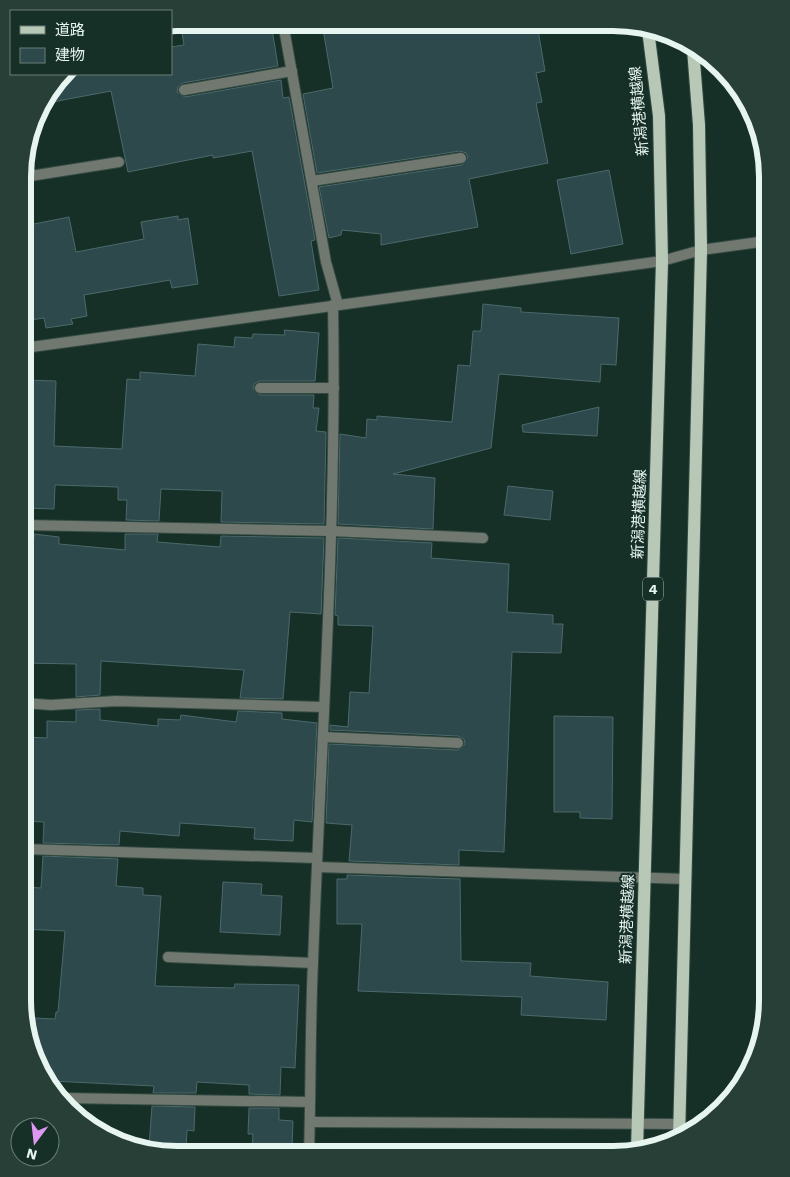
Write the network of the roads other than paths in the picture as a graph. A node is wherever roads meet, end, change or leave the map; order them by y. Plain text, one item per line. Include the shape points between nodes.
1 (285, 32) edge
2 (649, 36) edge
3 (694, 56) edge
4 (292, 72) junction
5 (184, 90) dead end
6 (461, 158) dead end
7 (119, 162) dead end
8 (31, 176) edge
9 (312, 181) junction
10 (759, 242) edge
11 (701, 250) junction
12 (662, 261) junction
13 (336, 305) junction
14 (31, 347) edge
15 (260, 388) dead end
16 (334, 388) junction
17 (31, 525) edge
18 (331, 531) junction
19 (483, 538) dead end
20 (31, 704) edge
21 (324, 707) junction
22 (323, 737) junction
23 (458, 743) dead end
24 (31, 849) edge
25 (317, 862) junction
26 (644, 877) junction
27 (686, 879) junction
28 (168, 957) dead end
29 (313, 963) junction
30 (69, 1098) edge
31 (309, 1102) junction
32 (310, 1122) junction
33 (637, 1124) junction
34 (680, 1124) junction
35 (680, 1129) edge
36 (637, 1144) edge
37 (309, 1146) edge

1 - 4 street
2 - 12 main road, 新潟港横越線 / 4 via 659,116
3 - 11 main road
4 - 5 street
4 - 9 street
6 - 9 street
7 - 8 street
9 - 13 street
10 - 11 street
11 - 12 street
11 - 27 main road
12 - 13 street
12 - 26 main road, 新潟港横越線 / 4
13 - 14 street
13 - 16 street
15 - 16 street
16 - 18 street
17 - 18 street
18 - 19 street
18 - 21 street
20 - 21 street via 116,701
21 - 22 street
22 - 23 street
22 - 25 street
24 - 25 street
25 - 26 street
25 - 29 street
26 - 27 street
26 - 33 main road, 新潟港横越線 / 4
27 - 34 main road
28 - 29 street
29 - 31 street
30 - 31 street
31 - 32 street
32 - 33 street
32 - 37 street
33 - 34 street
33 - 36 main road, 新潟港横越線 / 4
34 - 35 main road

